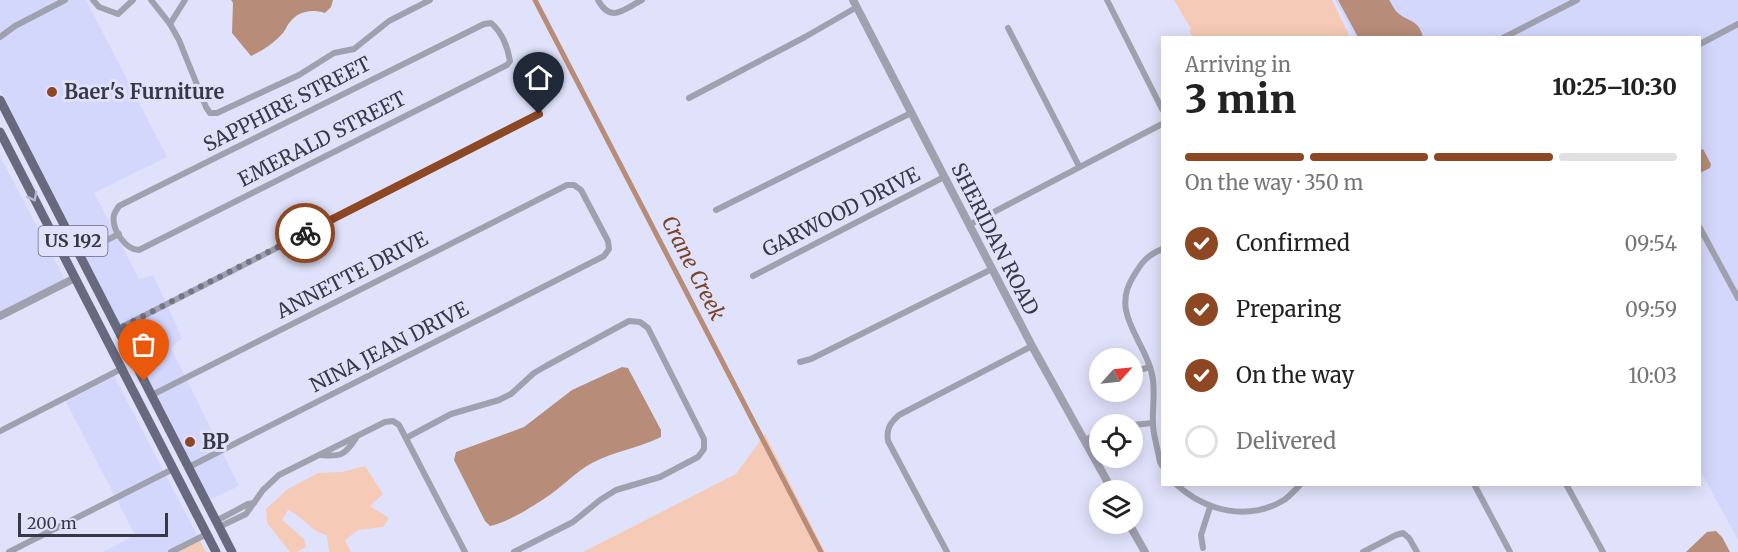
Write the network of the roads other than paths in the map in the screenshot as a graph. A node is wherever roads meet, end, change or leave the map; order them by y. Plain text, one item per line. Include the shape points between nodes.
1 (65, 0) edge
2 (93, 0) edge
3 (133, 0) edge
4 (151, 0) edge
5 (184, 0) edge
6 (430, 0) edge
7 (598, 0) edge
8 (642, 0) edge
9 (1107, 0) edge
10 (1577, 0) edge
11 (855, 4) edge
12 (170, 24) junction
13 (1738, 24) edge
14 (497, 28) joint
15 (1008, 28) dead end
16 (1507, 36) edge
17 (0, 37) edge
18 (1701, 43) edge
19 (689, 98) dead end
20 (0, 100) edge
21 (1161, 107) edge
22 (911, 113) junction
23 (539, 114) dead end
24 (1161, 125) edge
25 (0, 132) edge
26 (29, 157) junction
27 (15, 161) junction
28 (1079, 166) junction
29 (944, 177) junction
30 (567, 185) joint
31 (716, 210) dead end
32 (969, 225) junction
33 (1701, 230) edge
34 (119, 234) junction
35 (56, 241) junction
36 (1161, 250) edge
37 (79, 254) junction
38 (992, 269) junction
39 (753, 276) dead end
40 (75, 278) junction
41 (96, 287) junction
42 (1738, 298) edge
43 (0, 316) edge
44 (96, 320) junction
45 (118, 329) junction
46 (1032, 346) junction
47 (800, 362) dead end
48 (1150, 367) junction
49 (122, 369) junction
50 (1143, 369) edge
51 (144, 381) junction
52 (152, 395) junction
53 (1153, 425) junction
54 (1143, 426) edge
55 (0, 431) edge
56 (357, 437) junction
57 (406, 438) junction
58 (1089, 441) edge
59 (1089, 442) edge
60 (1086, 443) junction
61 (338, 445) junction
62 (342, 453) junction
63 (320, 455) junction
64 (1161, 464) edge
65 (189, 467) junction
66 (173, 469) junction
67 (1106, 480) edge
68 (1178, 486) edge
69 (1299, 486) edge
70 (1476, 486) edge
71 (1567, 486) edge
72 (1210, 507) junction
73 (198, 517) junction
74 (218, 524) junction
75 (207, 534) junction
76 (1135, 534) edge
77 (1203, 548) dead end
78 (231, 550) edge
79 (9, 552) edge
80 (171, 552) edge
81 (216, 552) edge
82 (465, 552) edge
83 (514, 552) edge
84 (947, 552) edge
85 (1145, 552) edge
86 (1363, 552) edge
87 (1417, 552) edge
88 (1510, 552) edge
89 (1603, 552) edge

1 - 17 street
2 - 3 street via 99,7 118,14
4 - 12 street
5 - 12 street
6 - 12 street via 389,21 354,49 334,53 299,75 217,113 210,113 203,101
7 - 8 street via 609,14
9 - 21 street
10 - 16 street
11 - 19 street via 805,37
11 - 22 street, SHERIDAN ROAD
13 - 18 street
14 - 34 street, SAPPHIRE STREET via 491,23 484,24 119,206 114,221
14 - 34 street, EMERALD STREET via 508,51 507,65 139,249 126,245
15 - 28 street
20 - 26 main road, US 192
22 - 29 street, SHERIDAN ROAD
22 - 31 street
23 - 45 street
24 - 28 street
25 - 27 main road, US 192
26 - 27 main road
26 - 37 main road, US 192
27 -> 35 main road, US 192
28 - 32 street
29 - 32 street, SHERIDAN ROAD
29 - 39 street, GARWOOD DRIVE
30 - 52 street, ANNETTE DRIVE
30 - 65 street, NINA JEAN DRIVE via 581,190 608,242 604,256
32 - 38 street, SHERIDAN ROAD
33 - 42 street
34 - 37 street
35 - 37 main road via 68,253
35 - 40 main road, US 192
36 - 48 street via 1145,258 1125,290 1126,316
37 - 41 main road, US 192
38 - 46 street, SHERIDAN ROAD
38 - 47 street
40 - 41 main road
40 - 43 street
40 - 44 main road, US 192
41 - 45 main road, US 192
44 - 45 main road
44 - 49 main road, US 192
45 - 51 main road, US 192
46 - 60 street, SHERIDAN ROAD
46 - 84 street via 890,422 888,441
48 - 50 street
48 - 53 street
49 - 51 main road
49 - 55 street
49 - 66 main road, US 192
51 - 52 main road, US 192
52 - 65 main road, US 192
53 - 54 street
53 - 64 street
56 - 57 street via 393,421
56 - 61 street
56 - 62 street via 348,451
57 - 82 street
57 - 83 street via 451,414 511,394 540,370 629,321 648,328 704,439 704,449 698,457 660,477 616,490 573,522
58 - 60 street
59 - 60 street
60 - 67 street, SHERIDAN ROAD
61 - 62 street
61 - 63 street
62 - 63 street
63 - 74 street via 279,475 246,514
65 - 66 main road
65 - 74 main road, US 192
66 - 73 main road, US 192
66 - 79 street
68 - 72 street
69 - 72 street via 1284,500 1256,511
70 - 88 street
71 - 89 street
72 - 77 street via 1201,535
73 - 74 main road via 215,529
73 - 75 main road, US 192
74 - 78 main road, US 192
75 - 78 main road via 220,538
75 - 80 street
75 - 81 main road, US 192
76 - 85 street
86 - 87 street via 1403,533

